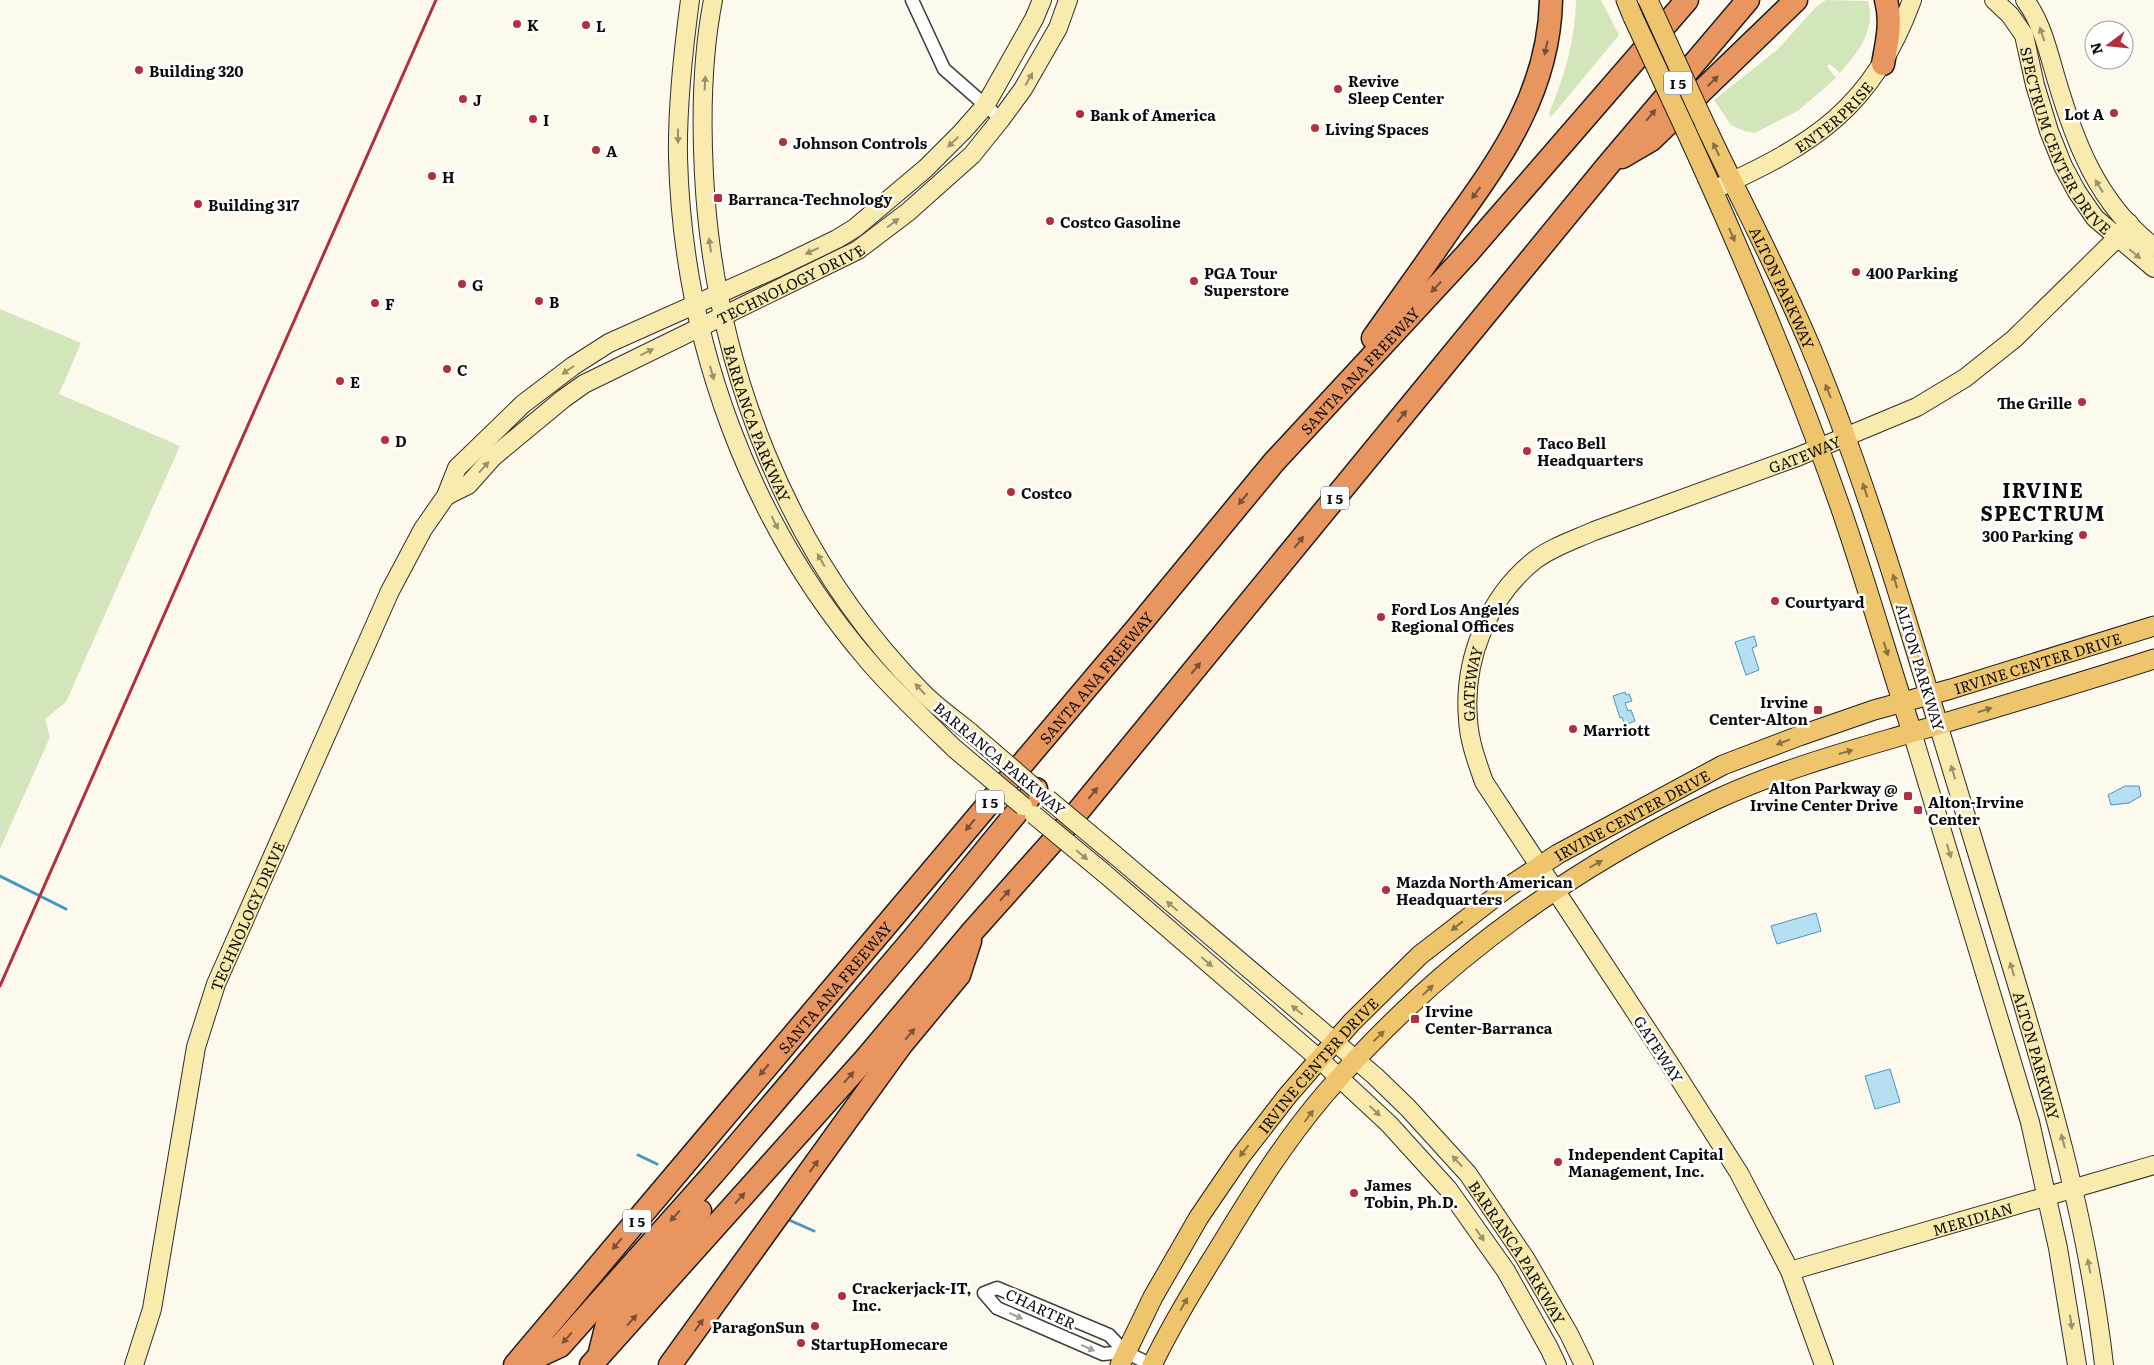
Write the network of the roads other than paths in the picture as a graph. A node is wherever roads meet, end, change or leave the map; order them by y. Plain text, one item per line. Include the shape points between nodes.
1 (690, 0) edge
2 (713, 0) edge
3 (912, 0) edge
4 (1042, 0) edge
5 (1068, 0) edge
6 (1551, 0) edge
7 (1648, 0) edge
8 (1666, 0) edge
9 (1687, 0) edge
10 (1748, 0) edge
11 (1796, 0) edge
12 (1886, 0) edge
13 (1912, 0) edge
14 (1994, 0) edge
15 (2025, 0) edge
16 (1629, 8) edge
17 (1883, 64) junction
18 (986, 106) junction
19 (1001, 119) junction
20 (1608, 166) junction
21 (1731, 182) junction
22 (1713, 190) junction
23 (2129, 223) junction
24 (2118, 238) junction
25 (2154, 247) edge
26 (1463, 258) junction
27 (2154, 268) edge
28 (718, 293) junction
29 (695, 303) junction
30 (723, 316) junction
31 (700, 326) junction
32 (1846, 437) junction
33 (1818, 448) junction
34 (1274, 462) junction
35 (446, 496) junction
36 (2154, 626) edge
37 (2154, 659) edge
38 (1930, 695) junction
39 (1902, 702) junction
40 (1938, 724) junction
41 (1912, 732) junction
42 (1035, 802) junction
43 (1539, 866) junction
44 (1555, 889) junction
45 (972, 932) junction
46 (916, 943) junction
47 (1334, 1041) junction
48 (1318, 1058) junction
49 (1355, 1060) junction
50 (1339, 1078) junction
51 (2154, 1165) edge
52 (2074, 1189) junction
53 (2048, 1197) junction
54 (1790, 1272) junction
55 (545, 1330) junction
56 (1123, 1359) edge
57 (595, 1360) edge
58 (134, 1365) edge
59 (500, 1365) edge
60 (516, 1365) edge
61 (670, 1365) edge
62 (1152, 1365) edge
63 (1557, 1365) edge
64 (1584, 1365) edge
65 (1824, 1365) edge
66 (2077, 1365) edge
67 (2104, 1365) edge

1 -> 29 street, BARRANCA PARKWAY via 682,61 678,157 684,239
28 -> 2 street, BARRANCA PARKWAY via 710,241 703,130
3 - 18 street via 944,69
4 - 18 street, TECHNOLOGY DRIVE
19 -> 5 street, TECHNOLOGY DRIVE via 1023,89 1058,28
6 -> 34 highway via 1549,33 1536,87 1495,167 1366,346
21 -> 7 main road, ALTON PARKWAY, bridge
8 - 26 highway
9 - 26 highway, SANTA ANA FREEWAY / I 5
20 -> 10 highway, I 5
20 -> 11 highway via 1651,140
12 - 17 highway via 1890,15
13 - 17 street, ENTERPRISE via 1899,35
14 - 24 street, SPECTRUM CENTER DRIVE via 2024,35 2045,118 2067,174 2095,218
23 -> 15 street, SPECTRUM CENTER DRIVE via 2104,194 2084,160 2040,28
16 - 22 main road, ALTON PARKWAY, bridge
17 - 21 street, ENTERPRISE via 1860,95 1826,128 1754,172
18 - 19 street
18 -> 28 street, TECHNOLOGY DRIVE via 924,169 854,228 814,250
30 -> 19 street, TECHNOLOGY DRIVE via 858,250 908,212 972,155
45 -> 20 highway, I 5 via 1062,831
21 - 22 street, ENTERPRISE
32 -> 21 main road, ALTON PARKWAY via 1804,331
22 -> 33 main road, ALTON PARKWAY
23 - 24 street, GATEWAY
23 - 25 street, SPECTRUM CENTER DRIVE
24 -> 27 street, SPECTRUM CENTER DRIVE
24 - 32 street, GATEWAY via 2014,339 1965,378 1917,408
26 -> 34 highway, SANTA ANA FREEWAY / I 5
28 - 29 street, TECHNOLOGY DRIVE
28 - 30 street, BARRANCA PARKWAY
29 - 31 street, BARRANCA PARKWAY
29 -> 35 street, TECHNOLOGY DRIVE via 609,343 538,392 457,468
30 - 31 street, TECHNOLOGY DRIVE
42 -> 30 street, BARRANCA PARKWAY, bridge via 970,732 912,680 882,647 833,581 776,477 754,425
35 -> 31 street, TECHNOLOGY DRIVE via 468,485 493,457 584,384
31 -> 42 street, BARRANCA PARKWAY, bridge via 723,410 740,452 782,537 817,594 870,663 955,749
32 - 33 street, GATEWAY
38 -> 32 main road, ALTON PARKWAY via 1886,551
33 -> 39 main road, ALTON PARKWAY
33 - 43 street, GATEWAY via 1594,531 1549,551 1523,571 1491,613 1477,642 1468,680 1469,729 1484,782
34 -> 55 highway, SANTA ANA FREEWAY / I 5
35 - 58 street, TECHNOLOGY DRIVE via 423,529 390,591 216,984 196,1047 152,1309
36 - 38 main road, IRVINE CENTER DRIVE
40 -> 37 main road, IRVINE CENTER DRIVE
38 - 39 main road, IRVINE CENTER DRIVE
38 - 40 main road, ALTON PARKWAY
39 - 41 main road, ALTON PARKWAY
39 -> 43 main road, IRVINE CENTER DRIVE via 1723,765
40 - 41 main road, IRVINE CENTER DRIVE
52 -> 40 street, ALTON PARKWAY via 2051,1098
44 -> 41 main road, IRVINE CENTER DRIVE via 1716,800 1819,759
41 -> 53 street, ALTON PARKWAY via 2016,1073
42 - 46 highway
47 -> 42 street, BARRANCA PARKWAY, bridge via 1115,856
42 -> 48 street, BARRANCA PARKWAY, bridge via 1104,873
43 - 44 street, GATEWAY
43 -> 47 main road, IRVINE CENTER DRIVE via 1420,955
49 -> 44 main road, IRVINE CENTER DRIVE via 1451,968
44 - 54 street, GATEWAY via 1739,1172
57 -> 45 highway, I 5 via 866,1057
61 -> 45 highway via 901,1045 959,975
46 - 57 highway via 608,1320
46 -> 60 highway via 560,1346
47 - 48 main road, IRVINE CENTER DRIVE
47 - 49 street, BARRANCA PARKWAY
48 - 50 street, BARRANCA PARKWAY
48 -> 56 main road, IRVINE CENTER DRIVE via 1240,1157 1200,1217 1153,1297
49 - 50 main road, IRVINE CENTER DRIVE
64 -> 49 street, BARRANCA PARKWAY via 1525,1258 1468,1174 1408,1108
62 -> 50 main road, IRVINE CENTER DRIVE via 1187,1299 1250,1196
50 -> 63 street, BARRANCA PARKWAY via 1389,1124 1448,1189 1506,1271
51 - 52 street, MERIDIAN
52 - 53 street, MERIDIAN
67 -> 52 street, ALTON PARKWAY via 2098,1314
53 - 54 street, MERIDIAN
53 -> 66 street, ALTON PARKWAY
54 - 65 street, GATEWAY
55 - 59 highway via 512,1351
55 - 60 highway, SANTA ANA FREEWAY / I 5
56 -> 56 street, CHARTER via 1109,1334 997,1288 984,1293 997,1308 1103,1354
56 - 62 street, CHARTER

